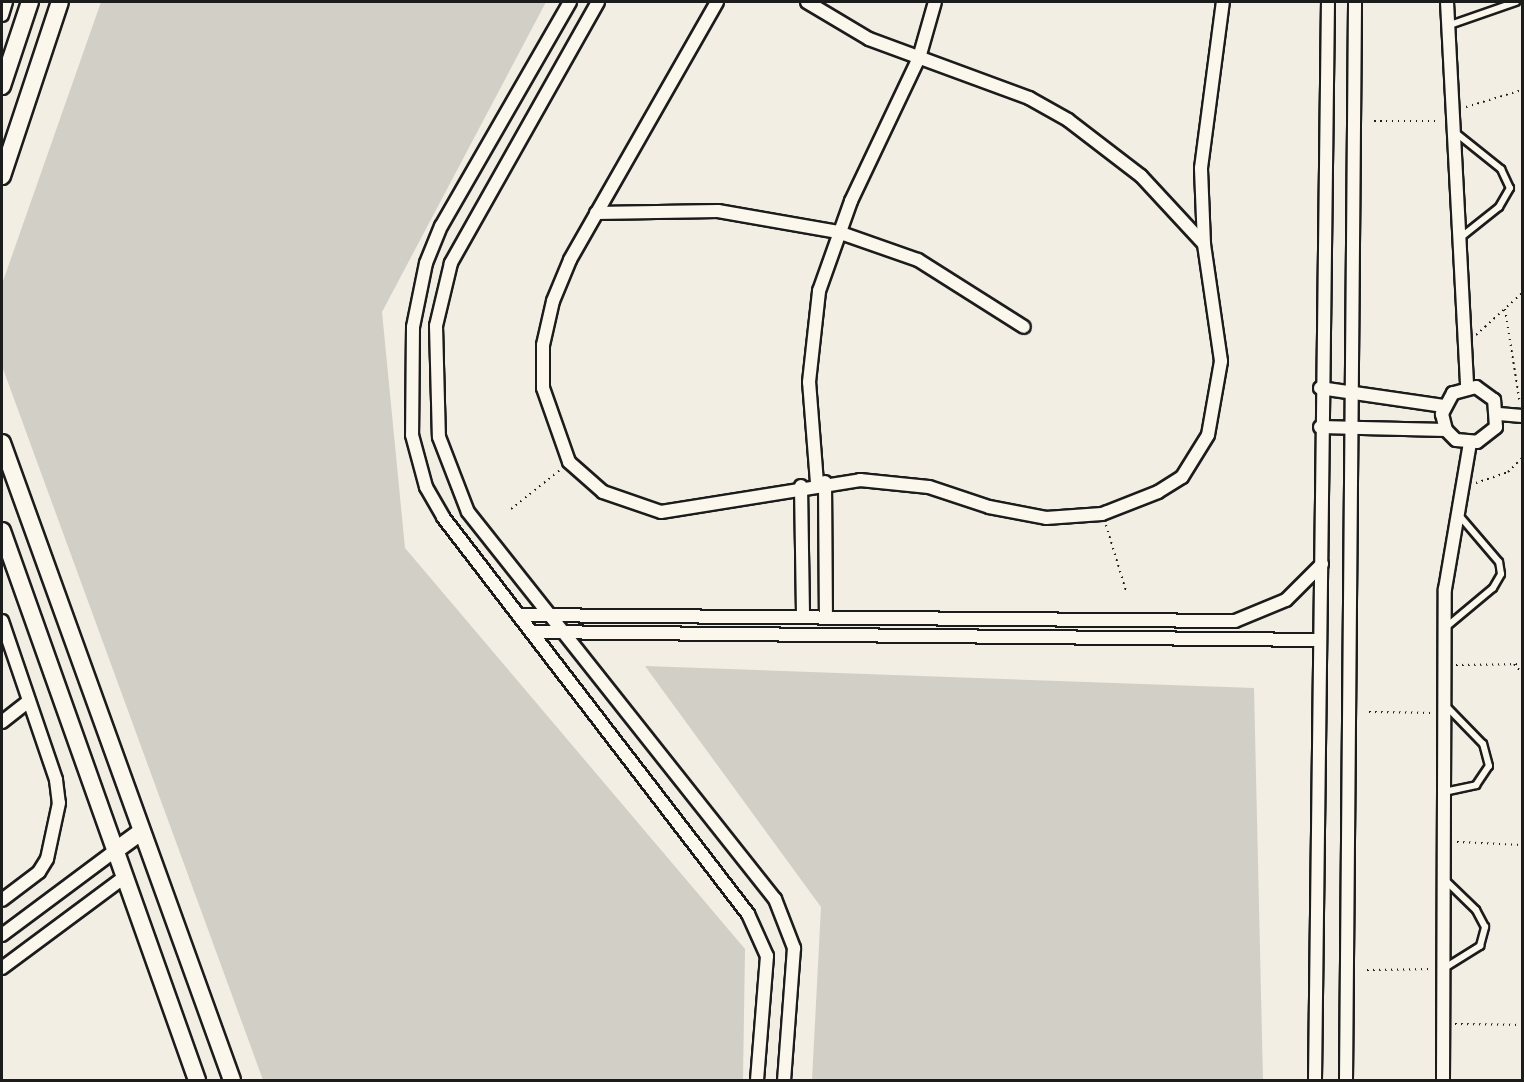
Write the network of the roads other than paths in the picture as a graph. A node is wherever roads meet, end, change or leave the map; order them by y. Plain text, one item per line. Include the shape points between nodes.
1 (6, 2) edge
2 (30, 2) edge
3 (60, 2) edge
4 (570, 2) edge
5 (598, 2) edge
6 (717, 2) edge
7 (807, 2) edge
8 (935, 2) edge
9 (1223, 2) edge
10 (1328, 2) edge
11 (1355, 2) edge
12 (1447, 2) edge
13 (1516, 2) edge
14 (2, 15) edge
15 (1447, 26) junction
16 (919, 57) junction
17 (2, 86) edge
18 (1454, 122) junction
19 (2, 176) edge
20 (596, 213) junction
21 (838, 232) junction
22 (1460, 238) junction
23 (1204, 244) junction
24 (1024, 327) dead end
25 (1467, 387) junction
26 (1320, 388) junction
27 (1355, 395) junction
28 (1444, 406) junction
29 (1499, 414) junction
30 (1522, 414) edge
31 (1320, 427) junction
32 (1446, 430) junction
33 (1354, 431) junction
34 (2, 443) edge
35 (1470, 443) junction
36 (821, 483) junction
37 (801, 486) junction
38 (1456, 512) junction
39 (2, 531) edge
40 (1322, 564) junction
41 (519, 615) junction
42 (550, 616) junction
43 (803, 617) junction
44 (826, 618) junction
45 (2, 621) edge
46 (1444, 628) junction
47 (532, 632) junction
48 (565, 633) junction
49 (1320, 640) junction
50 (29, 701) junction
51 (1444, 708) junction
52 (2, 722) edge
53 (1444, 792) junction
54 (141, 832) junction
55 (116, 849) junction
56 (122, 879) junction
57 (1443, 879) junction
58 (2, 900) edge
59 (2, 935) edge
60 (2, 968) edge
61 (1443, 969) junction
62 (197, 1080) edge
63 (232, 1080) edge
64 (757, 1080) edge
65 (784, 1080) edge
66 (1315, 1080) edge
67 (1346, 1080) edge
68 (1443, 1080) edge

1 - 14 street
2 - 17 street
3 - 19 street
4 - 41 street via 441,226 421,282 413,327 411,417 420,470 443,517
5 - 42 street via 460,244 436,326 436,417 450,475 468,512
6 - 20 street
7 - 16 street via 869,39
8 - 16 street
9 - 23 street via 1204,130
10 - 26 street
11 - 27 street
12 - 15 street
13 - 15 lane
15 - 18 street
16 - 21 street
16 - 23 street via 1029,98 1068,120 1141,176
18 - 22 street
18 - 22 lane via 1501,169 1510,188 1499,207
20 - 21 street via 718,211
20 - 37 street via 560,280 543,345 546,408 569,462 603,492 661,512 702,510
21 - 24 street via 918,260
21 - 36 street via 819,291 810,351
22 - 25 street
23 - 36 street via 1221,361 1208,435 1182,477 1102,514 1037,517 906,483
25 - 28 street via 1453,393
25 - 29 street via 1489,394
26 - 27 street
26 - 31 street
27 - 28 street
27 - 33 street
28 - 32 street
29 - 30 street
29 - 35 street via 1488,437
31 - 33 street
31 - 40 street
32 - 33 street
32 - 35 street
33 - 67 street
34 - 54 street
35 - 38 street
36 - 37 street
36 - 44 street
37 - 43 street
38 - 46 street
38 - 46 lane via 1500,562 1501,574 1493,588
39 - 55 street
40 - 44 street via 1286,600 1235,621
40 - 49 street
41 - 42 street
41 - 47 street
42 - 43 street
42 - 48 street
43 - 44 street
45 - 50 street
46 - 51 street
47 - 48 street
47 - 64 street via 748,914 767,956
48 - 49 street
48 - 65 street via 776,899 794,948
49 - 66 street
50 - 52 street
50 - 58 street via 56,780 58,822 39,872
51 - 53 street
51 - 53 lane via 1483,744 1489,766 1476,785
53 - 57 street
54 - 55 street
54 - 63 street
55 - 56 street
55 - 59 street
56 - 60 street
56 - 62 street
57 - 61 street
57 - 61 lane via 1476,910 1485,927 1480,946
61 - 68 street

